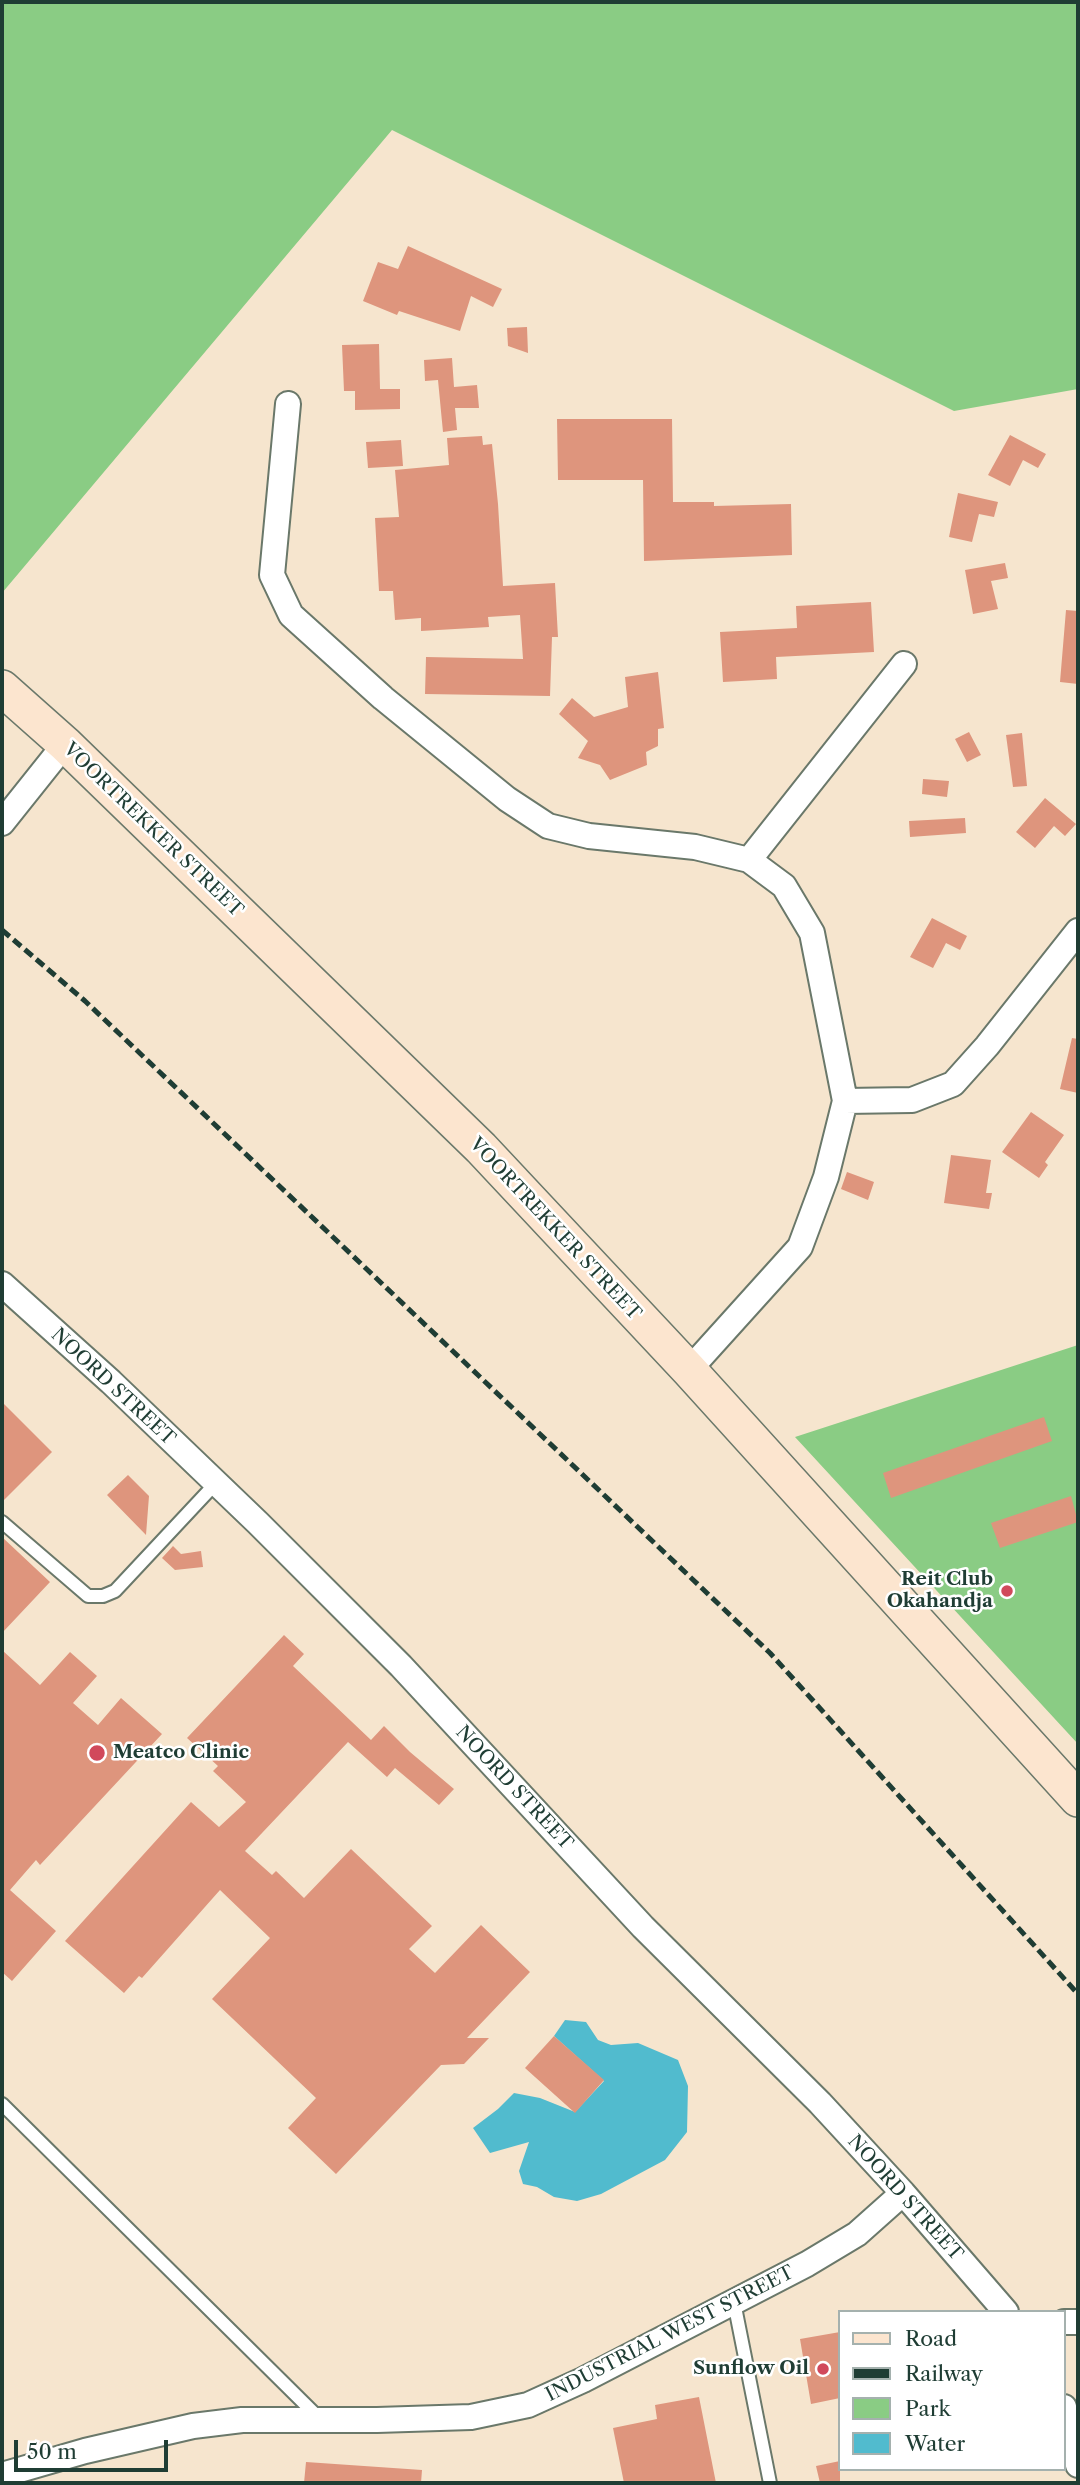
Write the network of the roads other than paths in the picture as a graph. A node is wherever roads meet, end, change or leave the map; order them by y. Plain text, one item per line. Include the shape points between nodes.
1 (288, 404) dead end
2 (904, 664) dead end
3 (2, 688) edge
4 (65, 744) junction
5 (2, 822) edge
6 (749, 860) junction
7 (1078, 931) edge
8 (845, 1101) junction
9 (2, 1284) edge
10 (689, 1370) junction
11 (216, 1483) junction
12 (2, 1522) edge
13 (1078, 1799) edge
14 (2, 2104) edge
15 (903, 2193) junction
16 (734, 2302) junction
17 (1004, 2310) edge
18 (1066, 2415) edge
19 (321, 2420) junction
20 (1078, 2465) edge
21 (2, 2474) edge
22 (770, 2483) edge

1 - 6 street via 272,575 291,615 383,698 507,799 548,826
2 - 6 street
3 - 4 main road, VOORTREKKER STREET
4 - 5 street
4 - 10 main road, VOORTREKKER STREET via 481,1149
6 - 8 street via 784,886 812,933
7 - 8 street via 953,1084 912,1100
8 - 10 street via 826,1177 800,1247
9 - 11 street, NOORD STREET
10 - 13 main road, VOORTREKKER STREET
11 - 12 lane via 115,1591 103,1596 88,1596
11 - 15 street, NOORD STREET via 401,1666 643,1927 820,2103
14 - 19 lane
15 - 16 street, INDUSTRIAL WEST STREET via 857,2234
15 - 17 street, NOORD STREET
16 - 19 street, INDUSTRIAL WEST STREET via 528,2405 471,2417
16 - 22 lane
18 - 20 street
19 - 21 street, INDUSTRIAL WEST STREET via 243,2420 193,2426

